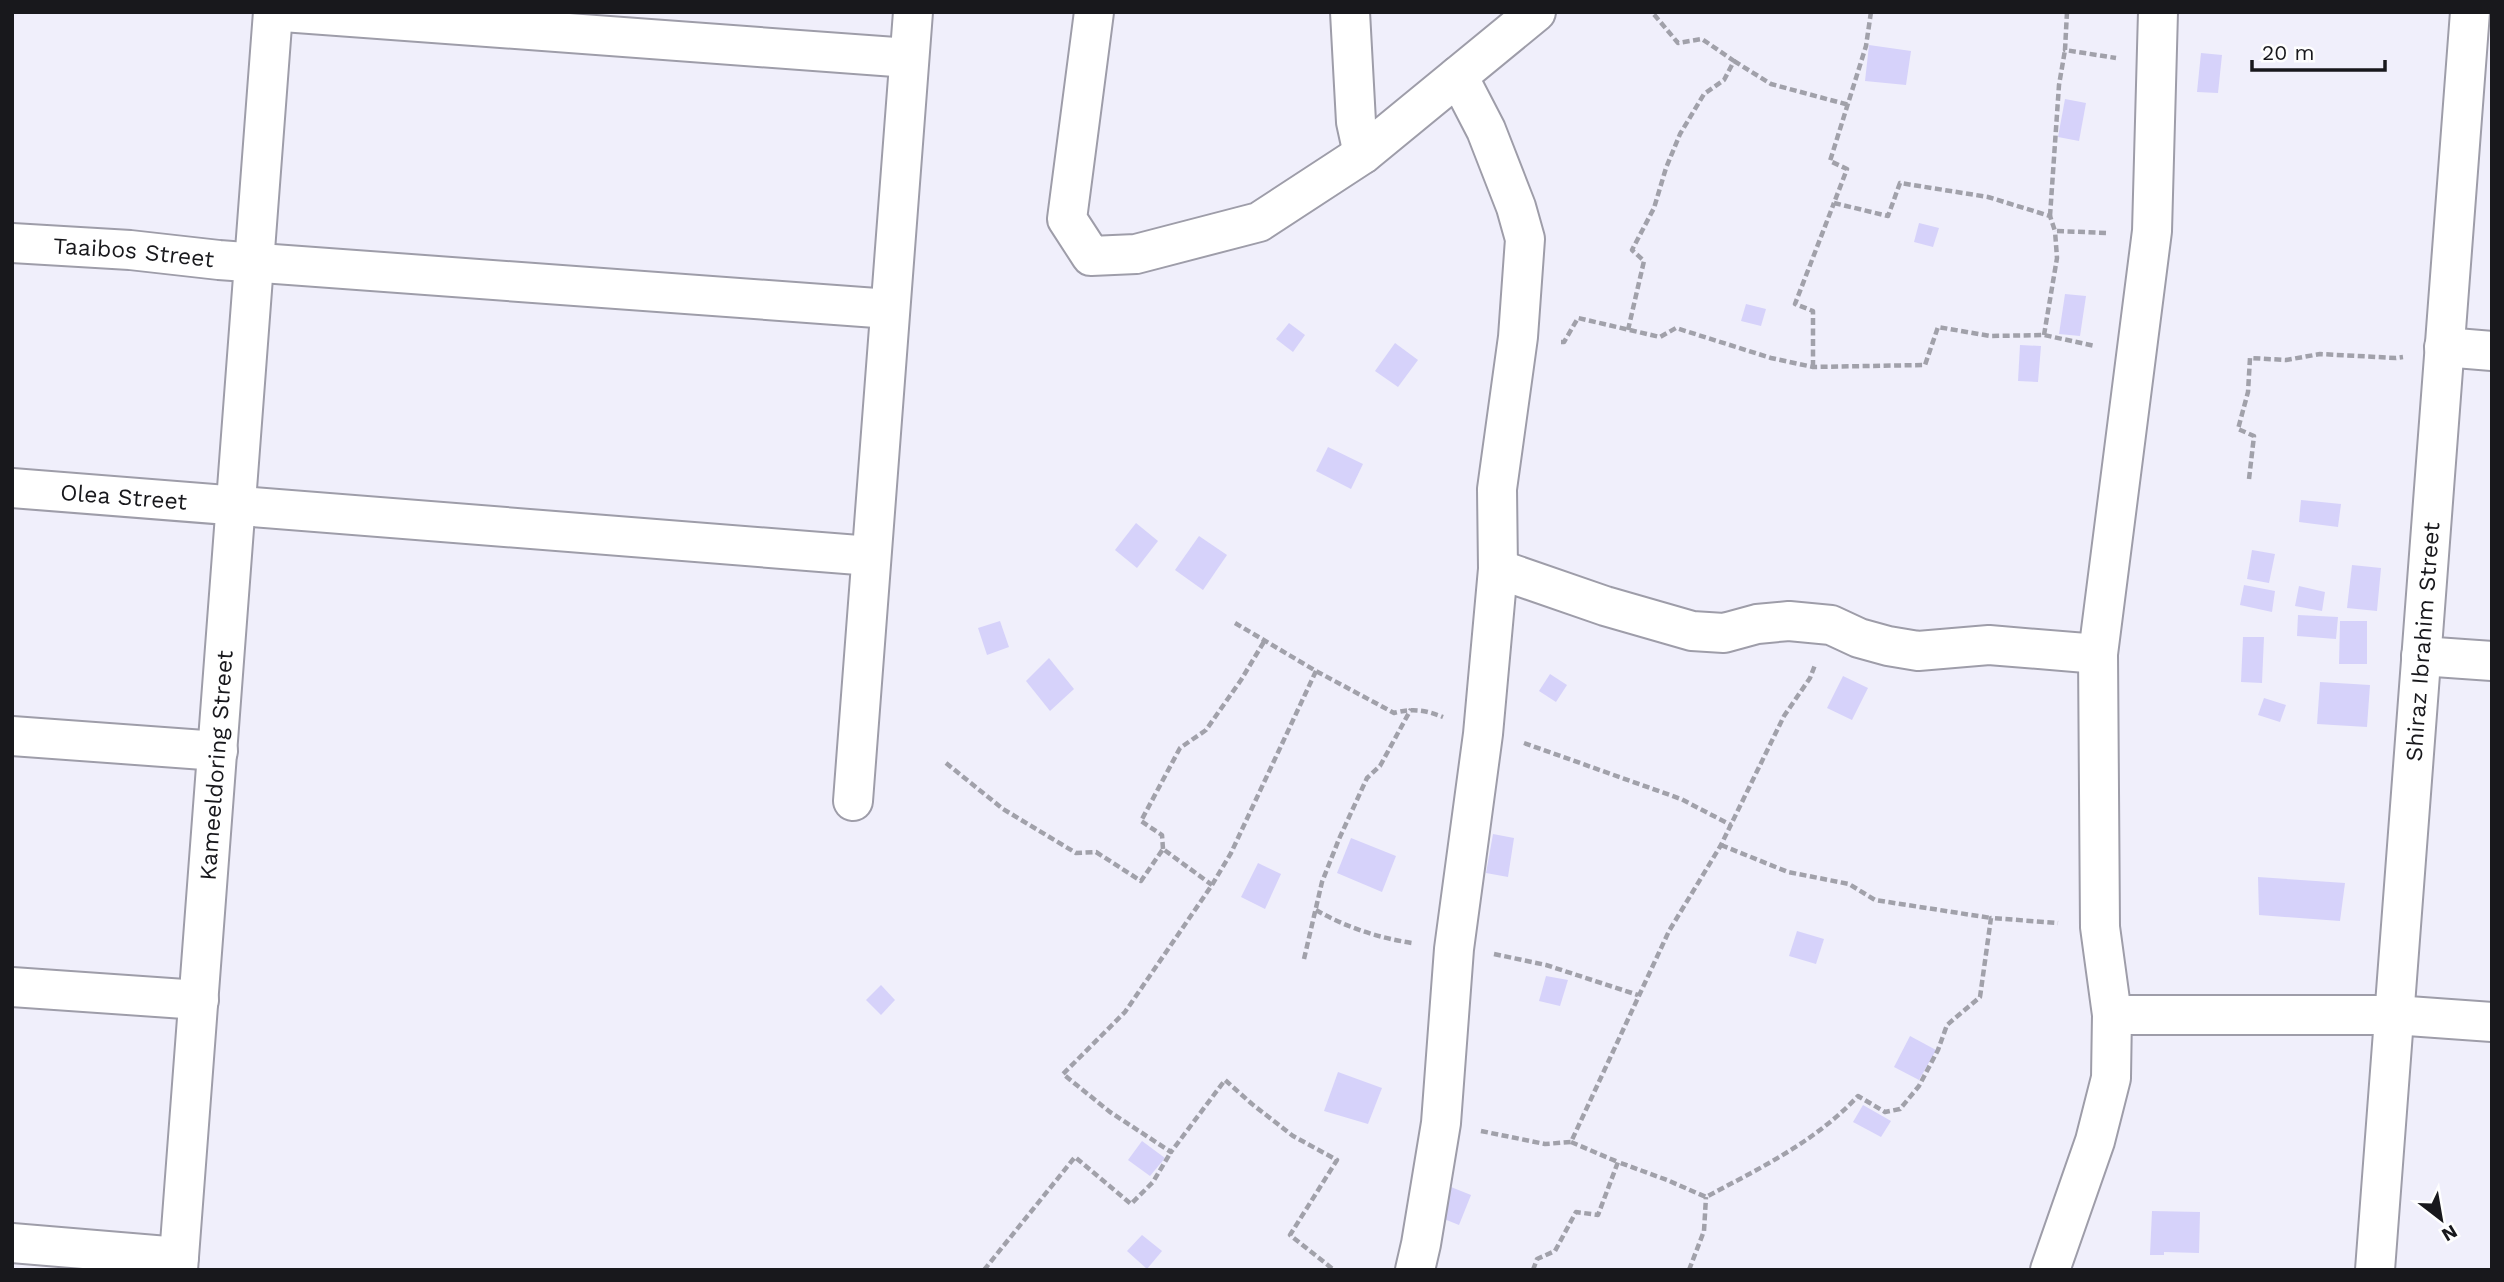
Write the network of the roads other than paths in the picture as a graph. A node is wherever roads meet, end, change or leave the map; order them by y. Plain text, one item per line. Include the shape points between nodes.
1 (273, 12) edge
2 (284, 12) edge
3 (913, 12) edge
4 (1094, 12) edge
5 (1350, 12) edge
6 (2158, 12) edge
7 (2470, 12) edge
8 (1521, 19) edge
9 (909, 58) junction
10 (1458, 76) junction
11 (1363, 154) junction
12 (12, 243) edge
13 (254, 262) junction
14 (890, 309) junction
15 (2444, 347) junction
16 (2492, 351) edge
17 (12, 488) edge
18 (236, 504) junction
19 (871, 556) junction
20 (1498, 569) junction
21 (2098, 654) junction
22 (2421, 656) junction
23 (2492, 661) edge
24 (12, 736) edge
25 (218, 751) junction
26 (853, 801) dead end
27 (12, 987) edge
28 (199, 1000) junction
29 (2112, 1014) junction
30 (2394, 1015) junction
31 (2492, 1022) edge
32 (12, 1243) edge
33 (178, 1263) edge
34 (1415, 1270) edge
35 (2050, 1270) edge
36 (2375, 1270) edge

1 - 13 street, Kameeldoring Street
2 - 9 street
3 - 9 street
4 - 11 street via 1068,219 1091,256 1136,254 1259,222
5 - 11 street via 1356,122
6 - 21 street via 2152,231
7 - 15 street, Shiraz Ibrahim Street
8 - 10 street
9 - 14 street
10 - 11 street
10 - 20 street via 1486,130 1525,239 1518,338 1497,489
12 - 13 street, Taaibos Street
13 - 14 street, Taaibos Street
13 - 18 street, Kameeldoring Street
14 - 19 street
15 - 16 street
15 - 22 street, Shiraz Ibrahim Street
17 - 18 street, Olea Street
18 - 19 street, Olea Street
18 - 25 street, Kameeldoring Street
19 - 26 street
20 - 21 street via 1692,631 1724,633 1773,621 1831,625 1859,638 1918,651 1989,645
20 - 34 street via 1483,734 1454,949 1441,1123
21 - 29 street via 2101,927
22 - 23 street
22 - 30 street, Shiraz Ibrahim Street
24 - 25 street
25 - 28 street, Kameeldoring Street
27 - 28 street
28 - 33 street, Kameeldoring Street
29 - 30 street
29 - 35 street via 2111,1079
30 - 31 street
30 - 36 street, Shiraz Ibrahim Street
32 - 33 street

